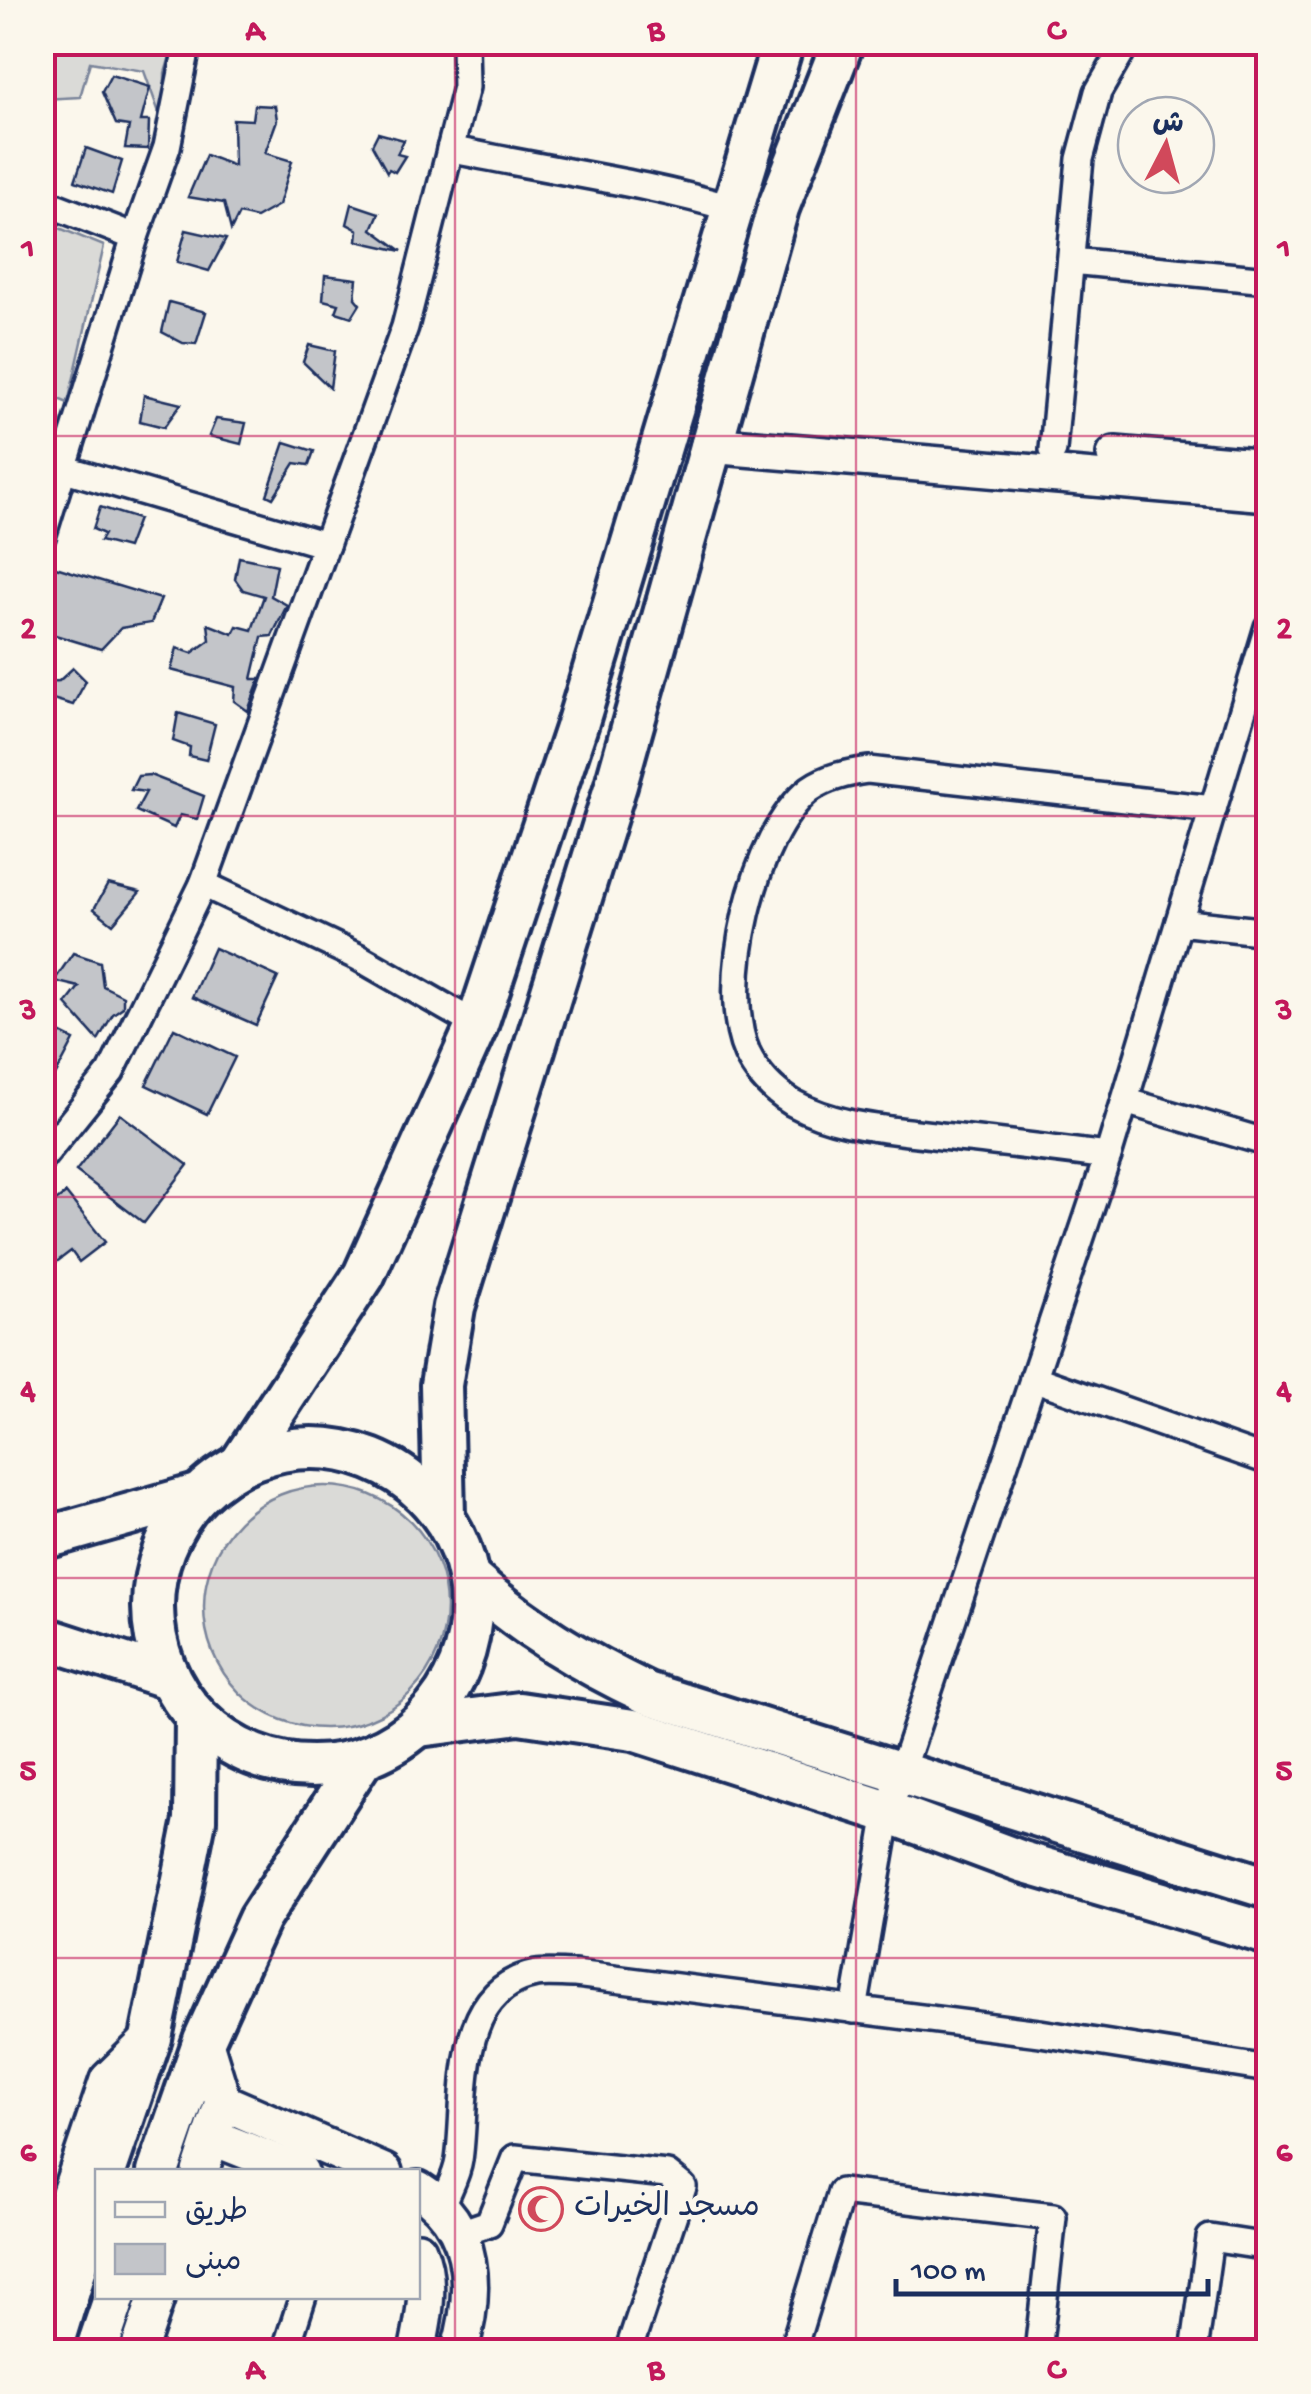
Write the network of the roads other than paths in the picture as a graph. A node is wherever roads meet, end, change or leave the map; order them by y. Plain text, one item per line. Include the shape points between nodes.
1 (188, 42) edge
2 (465, 42) edge
3 (783, 42) edge
4 (844, 42) edge
5 (1127, 42) edge
6 (450, 149) junction
7 (42, 201) edge
8 (734, 209) junction
9 (135, 237) junction
10 (1071, 261) junction
11 (1268, 280) edge
12 (712, 433) junction
13 (1054, 450) junction
14 (1268, 468) edge
15 (65, 469) junction
16 (1268, 493) edge
17 (42, 537) edge
18 (326, 545) junction
19 (1268, 628) edge
20 (1213, 810) junction
21 (204, 884) junction
22 (1179, 922) junction
23 (1268, 932) edge
24 (477, 1025) junction
25 (1125, 1101) junction
26 (1268, 1143) edge
27 (1108, 1156) junction
28 (42, 1158) edge
29 (1034, 1378) junction
30 (1268, 1461) edge
31 (241, 1463) junction
32 (196, 1495) junction
33 (444, 1516) junction
34 (42, 1539) edge
35 (470, 1579) junction
36 (42, 1637) edge
37 (165, 1677) junction
38 (196, 1717) junction
39 (419, 1726) junction
40 (360, 1760) junction
41 (901, 1772) junction
42 (888, 1812) junction
43 (1268, 1888) edge
44 (1268, 1934) edge
45 (854, 2010) junction
46 (151, 2038) junction
47 (204, 2040) junction
48 (1268, 2069) edge
49 (223, 2102) junction
50 (212, 2137) junction
51 (107, 2169) edge
52 (159, 2169) edge
53 (201, 2169) edge
54 (292, 2169) edge
55 (377, 2169) edge
56 (95, 2205) edge
57 (439, 2209) edge
58 (1268, 2248) edge
59 (420, 2254) edge
60 (42, 2276) edge
61 (114, 2299) edge
62 (156, 2299) edge
63 (301, 2299) edge
64 (50, 2352) edge
65 (96, 2352) edge
66 (138, 2352) edge
67 (285, 2352) edge
68 (416, 2352) edge
69 (459, 2352) edge
70 (628, 2352) edge
71 (792, 2352) edge
72 (1038, 2352) edge
73 (1194, 2352) edge

1 - 9 street via 167,147
2 - 6 street via 466,87
3 - 8 main road
4 - 12 main road via 778,208
5 - 10 street via 1098,92 1086,132
6 - 8 street via 654,185
6 - 18 street via 405,327
7 - 9 street
8 - 24 main road via 578,722
9 - 15 street
10 - 11 street
10 - 13 street
12 - 13 street
12 - 16 street
12 - 33 main road via 616,786 454,1307 441,1385
13 - 14 street
15 - 17 street
15 - 18 street
18 - 21 street
19 - 20 street
20 - 22 street
20 - 27 street via 868,770 812,788 789,811 754,890 742,935 739,1026 766,1082 790,1102 852,1125
21 - 24 street via 358,957
21 - 28 street via 111,1072
22 - 23 street
22 - 25 street
24 - 31 main road via 364,1275
25 - 26 street
25 - 27 street
27 - 29 street
29 - 30 street
29 - 41 street
31 - 32 main road
31 - 33 main road via 299,1447 356,1453 394,1470
32 - 34 main road
32 - 37 main road via 172,1528 153,1582 154,1638
33 - 35 main road
35 - 39 main road via 469,1642 450,1688
35 - 41 main road via 582,1662 647,1693
36 - 37 main road
37 - 38 main road
38 - 40 main road via 232,1746 287,1765
38 - 46 main road via 196,1820
39 - 40 main road
39 - 42 main road via 520,1713 634,1730
40 - 47 main road via 259,1919
41 - 42 street
41 - 43 main road
42 - 44 main road via 1022,1862
42 - 45 street
45 - 48 street
45 - 57 street via 534,1974 503,1990 476,2022 463,2082 458,2164
46 - 51 main road
46 - 60 street via 108,2080
47 - 49 street
47 - 52 main road
49 - 50 street
49 - 55 street
50 - 53 street
50 - 54 street
56 - 64 main road
57 - 69 street via 471,2268 469,2318
57 - 70 street via 488,2223 515,2158 667,2174 684,2186
58 - 73 street via 1210,2238
59 - 68 street via 424,2300
61 - 65 main road
62 - 66 street
63 - 67 street
71 - 72 street via 841,2192 1053,2217

